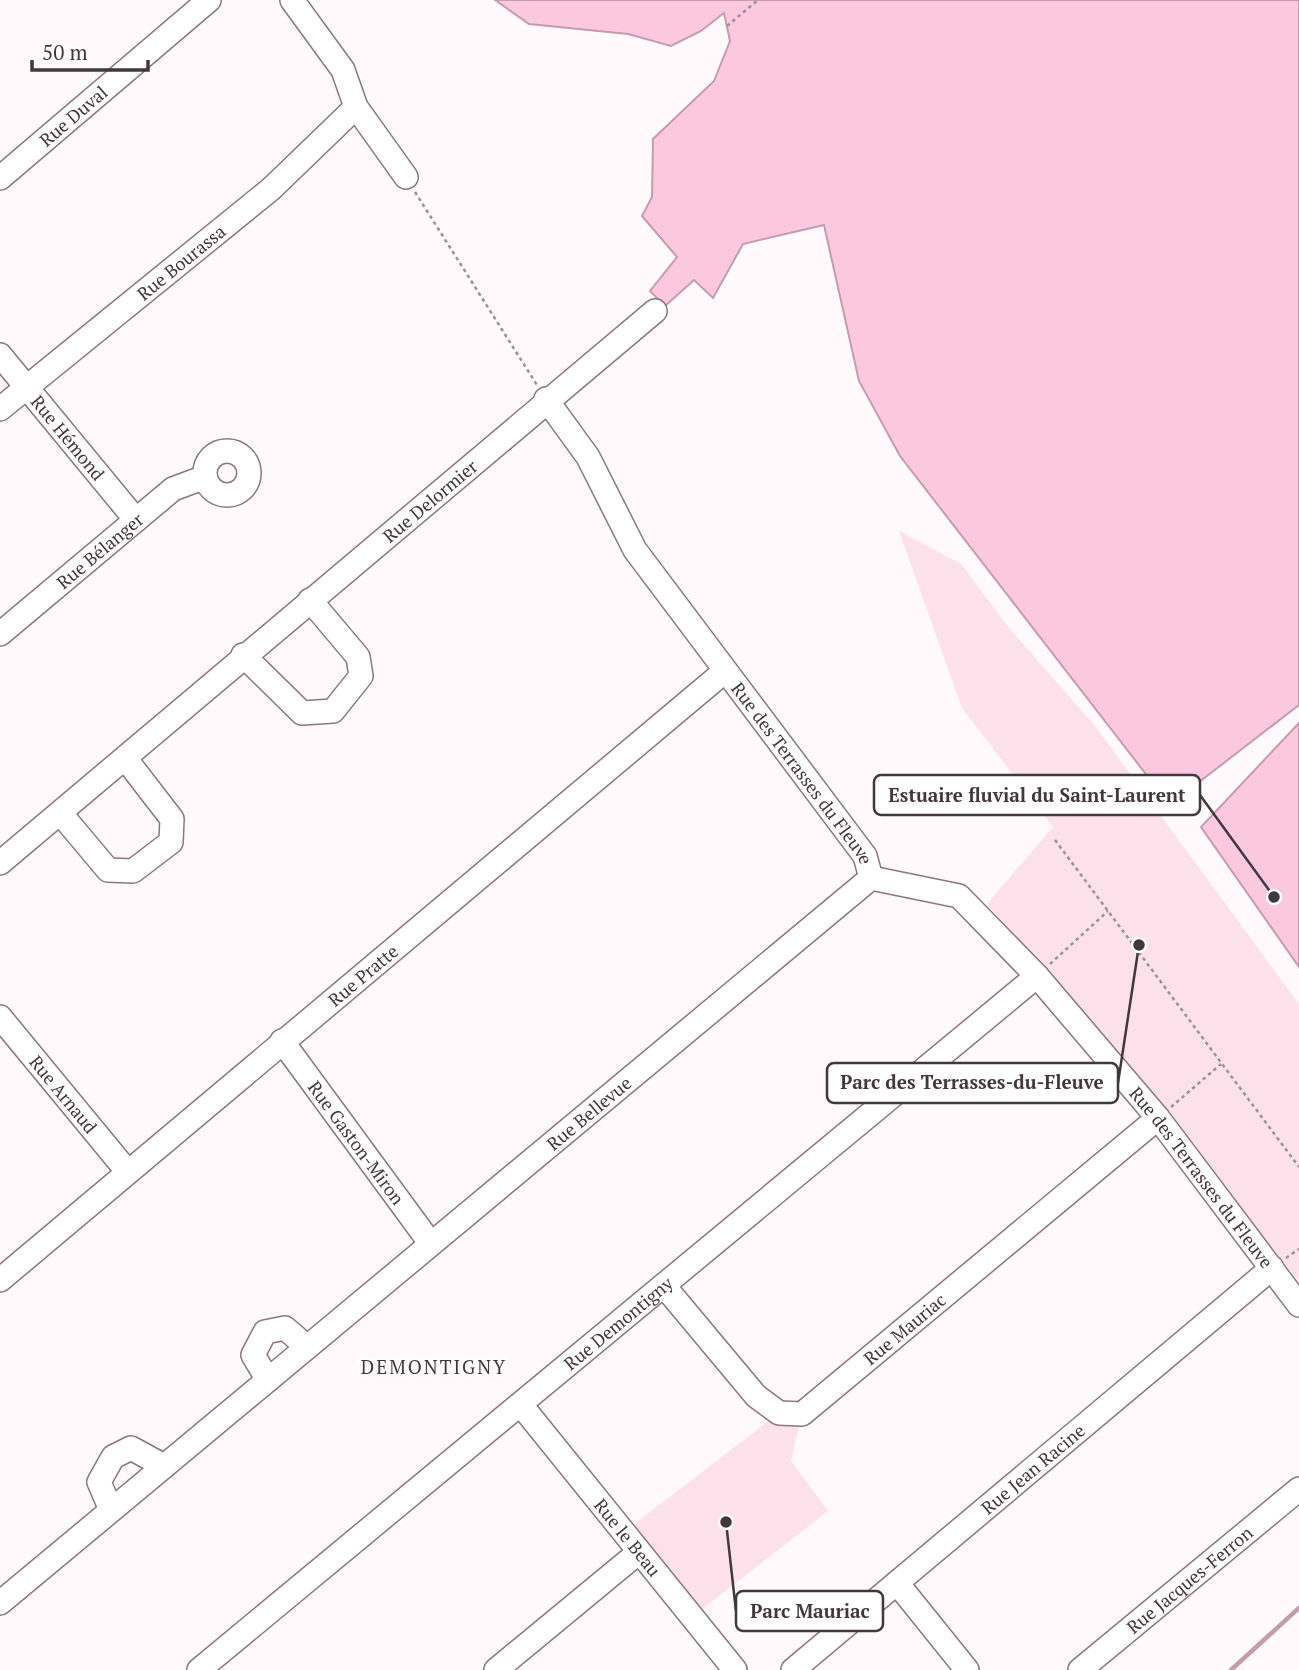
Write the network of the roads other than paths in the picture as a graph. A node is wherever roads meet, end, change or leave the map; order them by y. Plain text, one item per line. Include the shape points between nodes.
1 (209, 0) edge
2 (292, 0) edge
3 (356, 107) junction
4 (405, 177) road end
5 (0, 178) edge
6 (655, 310) dead end
7 (0, 355) edge
8 (26, 387) junction
9 (546, 399) junction
10 (0, 409) edge
11 (205, 477) dead end
12 (136, 520) junction
13 (310, 600) junction
14 (0, 634) edge
15 (243, 655) junction
16 (725, 671) junction
17 (125, 758) junction
18 (61, 814) junction
19 (0, 863) edge
20 (871, 878) junction
21 (1037, 976) junction
22 (0, 1017) edge
23 (282, 1041) junction
24 (1158, 1118) junction
25 (127, 1171) junction
26 (431, 1244) junction
27 (1272, 1269) junction
28 (0, 1280) edge
29 (665, 1287) junction
30 (1299, 1305) edge
31 (307, 1347) junction
32 (268, 1380) junction
33 (521, 1405) junction
34 (164, 1466) junction
35 (1299, 1489) edge
36 (111, 1510) junction
37 (639, 1552) junction
38 (897, 1583) junction
39 (1, 1601) edge
40 (200, 1670) edge
41 (496, 1670) edge
42 (735, 1670) edge
43 (793, 1670) edge
44 (967, 1670) edge
45 (1080, 1670) edge

1 - 5 street, Rue Duval
2 - 3 street via 343,70
3 - 4 street
3 - 8 street, Rue Bourassa via 271,189
6 - 9 street, Rue Delormier
7 - 8 street, Rue Hémond
8 - 10 street, Rue Bourassa
8 - 12 street, Rue Hémond
9 - 13 street, Rue Delormier
9 - 16 street, Rue des Terrasses du Fleuve via 589,457 635,550
11 - 12 street, Rue Bélanger via 173,489
12 - 14 street, Rue Bélanger
13 - 15 street, Rue Delormier
13 - 15 street via 358,657 361,676 333,711 302,713
15 - 17 street, Rue Delormier
16 - 20 street, Rue des Terrasses du Fleuve via 864,856
16 - 23 street, Rue Pratte
17 - 18 street, Rue Delormier
17 - 18 street via 172,819 170,842 133,872 108,870
18 - 19 street, Rue Delormier
20 - 21 street, Rue des Terrasses du Fleuve via 959,896
20 - 26 street, Rue Bellevue
21 - 24 street, Rue des Terrasses du Fleuve
21 - 29 street, Rue Demontigny
22 - 25 street, Rue Arnaud
23 - 25 street, Rue Pratte
23 - 26 street, Rue Gaston-Miron
24 - 27 street, Rue des Terrasses du Fleuve
24 - 29 street, Rue Mauriac via 802,1414 779,1413 756,1396
25 - 28 street, Rue Pratte
26 - 31 street, Rue Bellevue
27 - 30 street, Rue des Terrasses du Fleuve
27 - 38 street, Rue Jean Racine
29 - 33 street, Rue Demontigny
31 - 32 street, Rue Bellevue
31 - 32 street via 285,1328 265,1332 253,1355
32 - 34 street, Rue Bellevue
33 - 37 street, Rue le Beau
33 - 40 street, Rue Demontigny
34 - 36 street, Rue Bellevue
34 - 36 street via 131,1448 113,1457 99,1482
35 - 45 street, Rue Jacques-Ferron
36 - 39 street, Rue Bellevue
37 - 41 street
37 - 42 street, Rue le Beau
38 - 43 street, Rue Jean Racine
38 - 44 street

